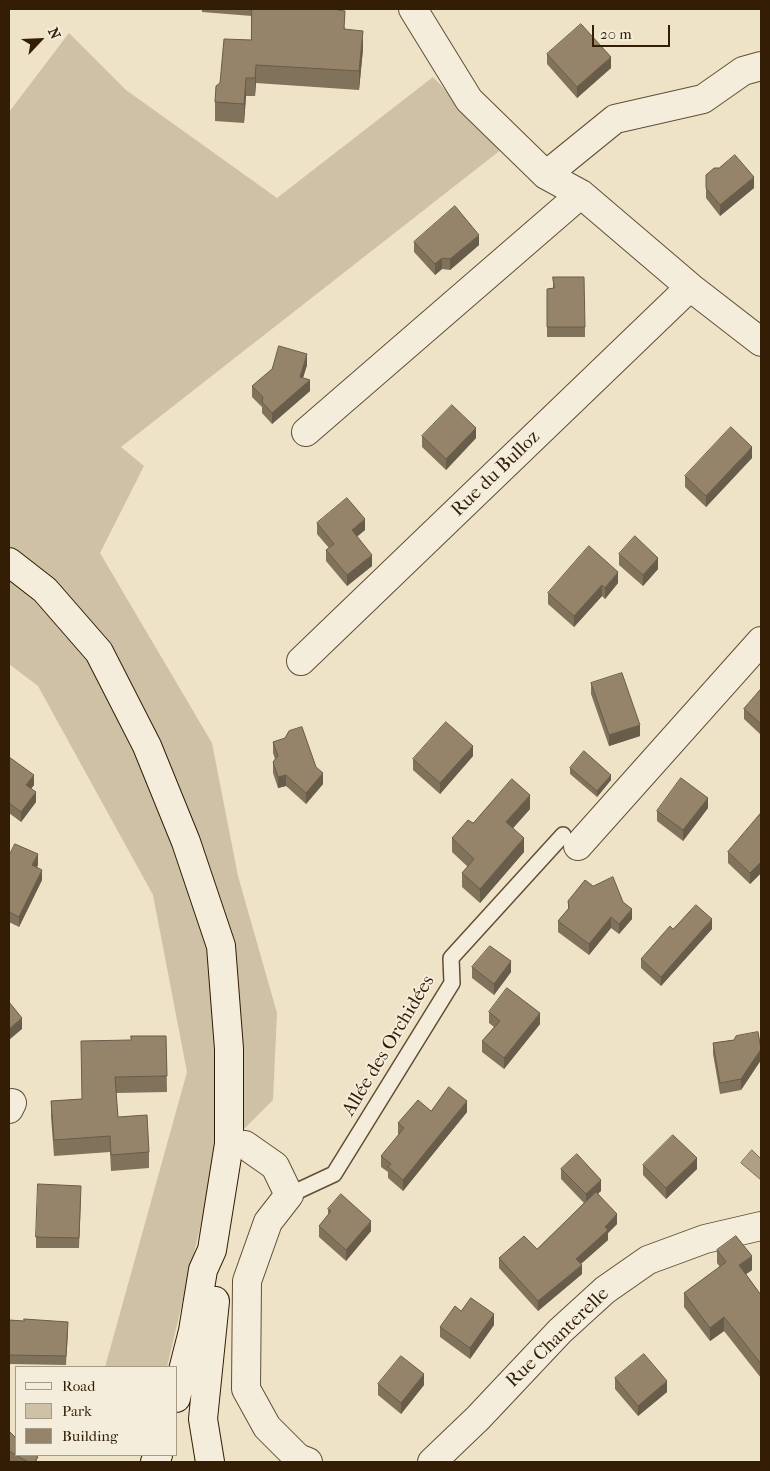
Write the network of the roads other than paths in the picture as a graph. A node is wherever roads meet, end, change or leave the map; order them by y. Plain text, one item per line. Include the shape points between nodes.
1 (413, 9) edge
2 (761, 66) edge
3 (546, 175) junction
4 (581, 194) junction
5 (690, 287) junction
6 (761, 342) edge
7 (306, 432) dead end
8 (9, 562) edge
9 (761, 641) edge
10 (301, 661) dead end
11 (570, 841) joint
12 (229, 1144) junction
13 (289, 1195) junction
14 (761, 1226) edge
15 (212, 1250) junction
16 (178, 1390) edge
17 (210, 1462) edge
18 (308, 1462) edge
19 (432, 1462) edge

1 - 3 street via 469,100
2 - 3 street via 743,71 703,99 615,119
3 - 4 street
4 - 5 street
4 - 7 street
5 - 6 street
5 - 10 street, Rue du Bulloz
8 - 12 street via 45,590 99,652 147,746 186,842 221,946 229,1049
9 - 11 street
11 - 13 lane, Allée des Orchidées via 452,958 452,983 334,1174
12 - 13 street via 245,1145 275,1166
12 - 15 street
13 - 18 street via 268,1222 247,1281 246,1389 267,1427 298,1458
14 - 19 street, Rue Chanterelle via 705,1238 648,1260 605,1290 560,1331
15 - 16 street via 203,1270 193,1331
15 - 17 street via 218,1272 203,1419

